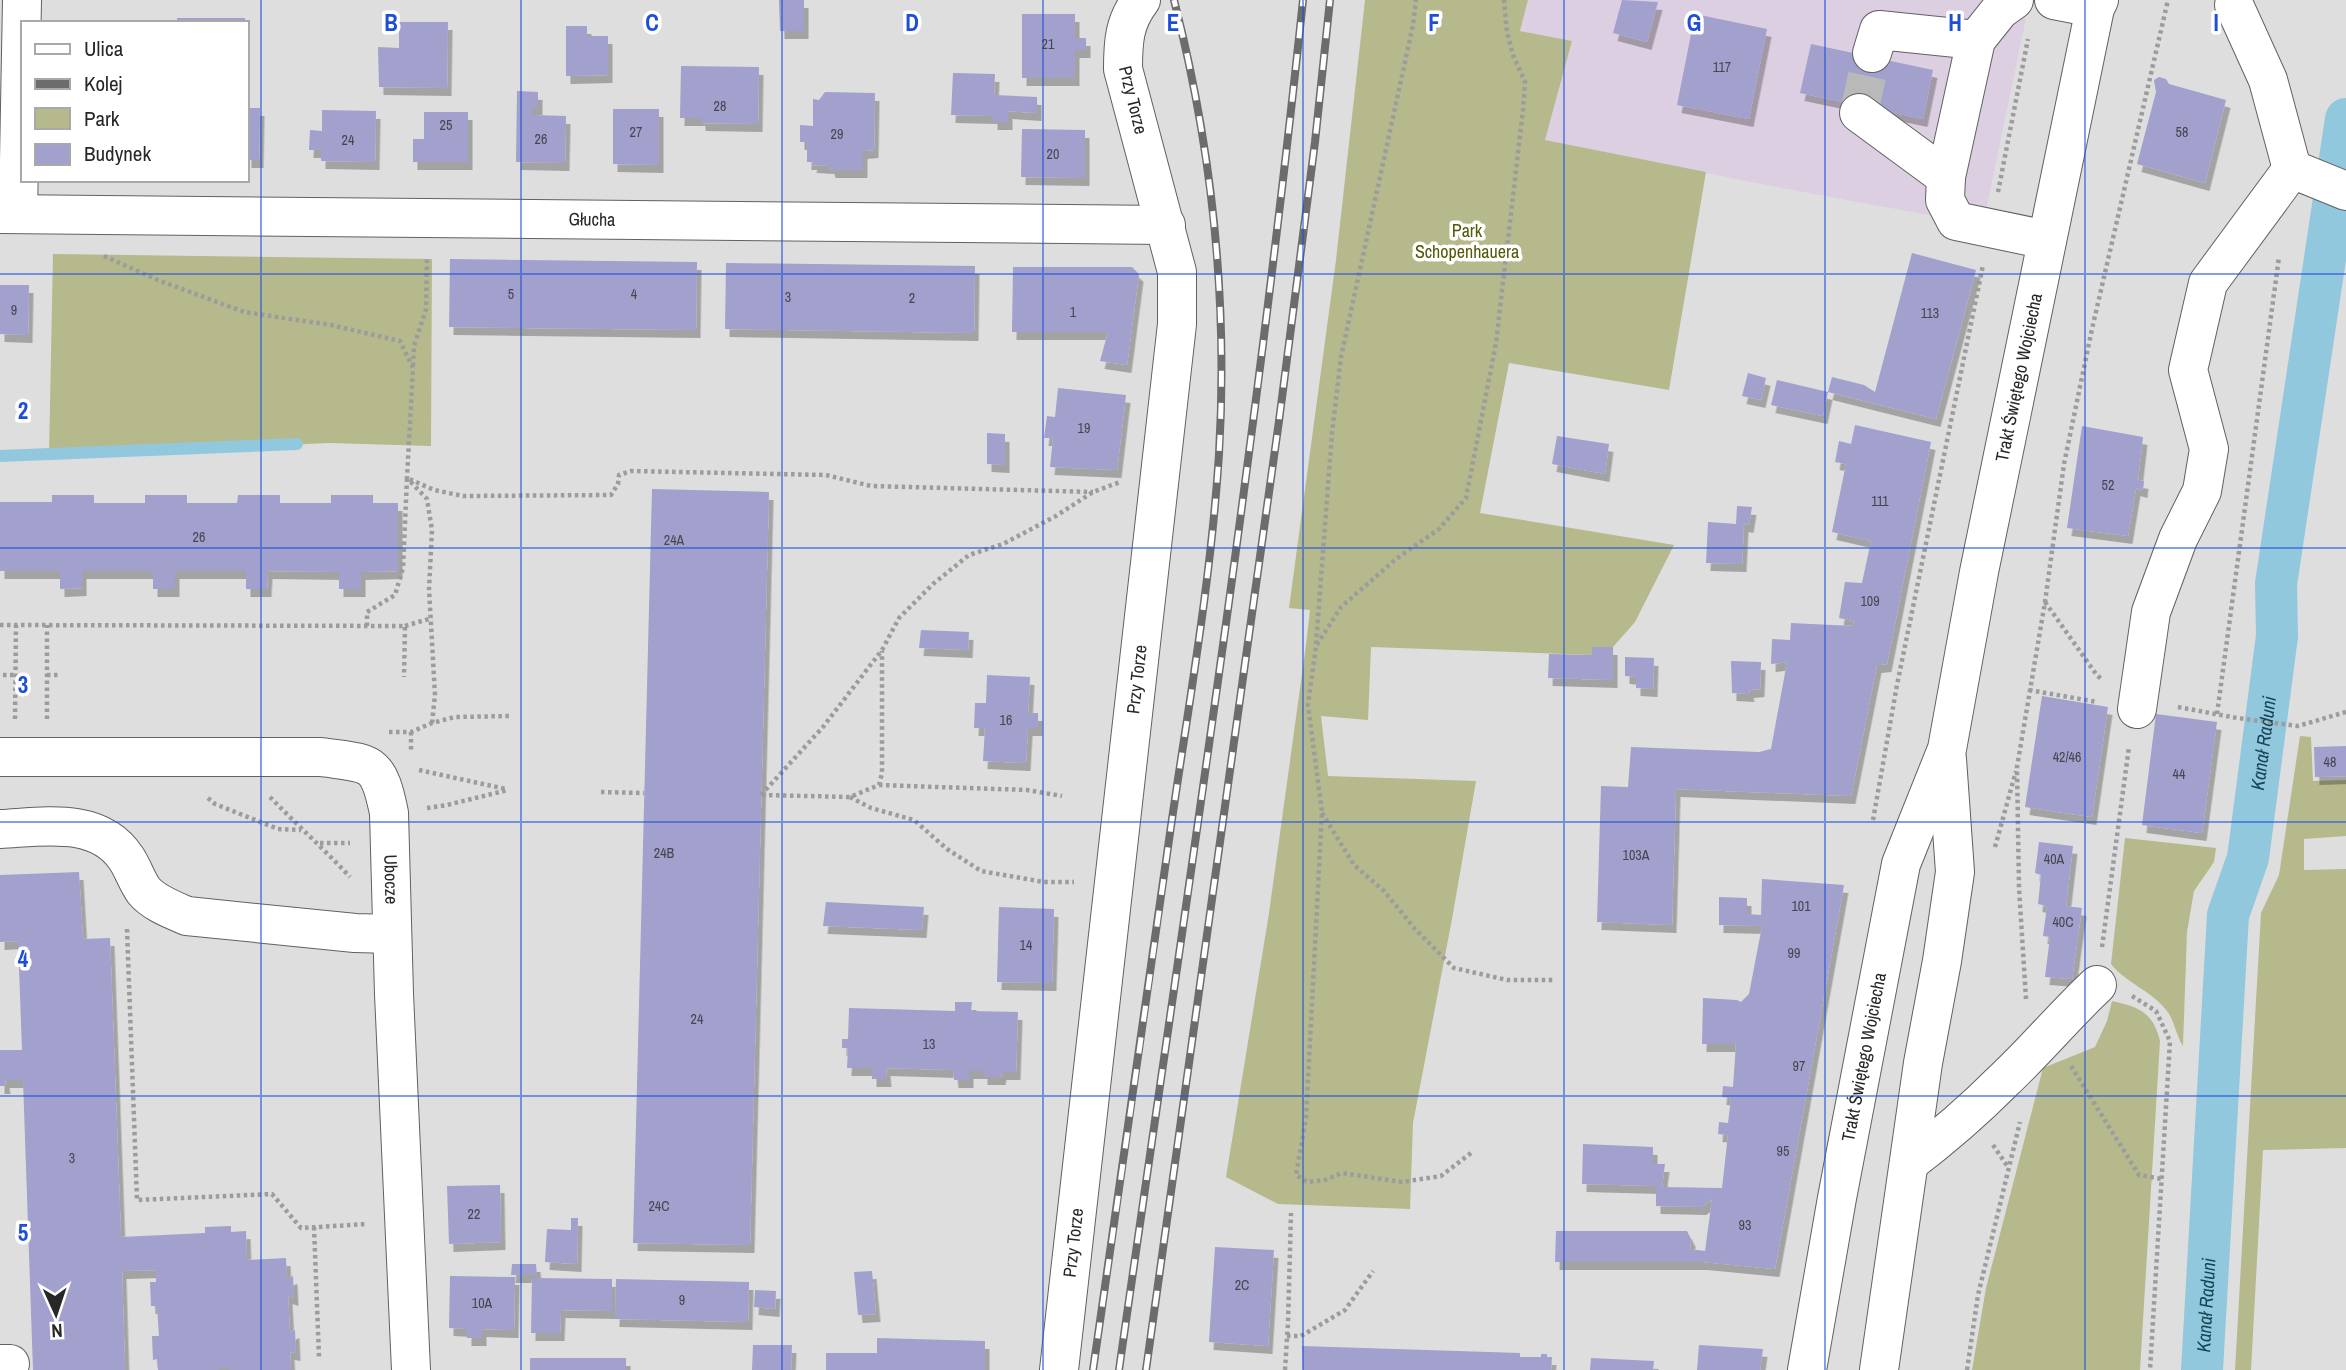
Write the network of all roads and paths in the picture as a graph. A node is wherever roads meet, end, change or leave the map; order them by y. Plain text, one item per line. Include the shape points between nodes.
1 (22, 0) edge
2 (1140, 0) edge
3 (1416, 0) edge
4 (1504, 0) edge
5 (2054, 0) edge
6 (2168, 0) edge
7 (2096, 3) edge
8 (2234, 5) dead end
9 (2021, 16) edge
10 (1976, 40) junction
11 (1872, 53) tunnel mouth
12 (1859, 113) dead end
13 (2292, 169) junction
14 (1946, 177) junction
15 (2346, 191) edge
16 (9, 214) edge
17 (1166, 225) junction
18 (1991, 228) junction
19 (2047, 240) junction
20 (427, 246) dead end
21 (103, 256) dead end
22 (2271, 310) dead end
23 (413, 368) junction
24 (407, 478) junction
25 (1129, 479) dead end
26 (1093, 492) junction
27 (2045, 602) junction
28 (432, 618) junction
29 (0, 625) edge
30 (16, 625) junction
31 (47, 625) junction
32 (367, 626) junction
33 (405, 626) junction
34 (1315, 646) junction
35 (882, 650) junction
36 (3, 675) dead end
37 (47, 675) junction
38 (61, 675) dead end
39 (16, 676) junction
40 (404, 677) dead end
41 (2029, 690) junction
42 (2137, 709) junction
43 (2346, 712) edge
44 (2217, 714) junction
45 (510, 716) dead end
46 (432, 723) junction
47 (47, 731) dead end
48 (411, 732) dead end
49 (8, 744) edge
50 (1947, 749) junction
51 (250, 757) junction
52 (2017, 767) junction
53 (411, 768) dead end
54 (879, 785) junction
55 (601, 792) dead end
56 (644, 793) dead end
57 (1062, 796) dead end
58 (206, 797) dead end
59 (850, 797) junction
60 (1322, 812) junction
61 (389, 813) junction
62 (2003, 813) dead end
63 (1872, 825) dead end
64 (0, 829) edge
65 (302, 830) junction
66 (136, 877) junction
67 (1081, 882) dead end
68 (379, 934) junction
69 (1553, 980) dead end
70 (2097, 985) junction
71 (2030, 1054) junction
72 (2022, 1114) dead end
73 (1471, 1153) dead end
74 (1910, 1162) junction
75 (2162, 1180) junction
76 (1291, 1213) dead end
77 (378, 1224) dead end
78 (314, 1227) junction
79 (1373, 1271) dead end
80 (1287, 1336) junction
81 (320, 1357) dead end
82 (411, 1370) edge
83 (1059, 1370) edge
84 (1285, 1370) edge
85 (1807, 1370) edge
86 (1879, 1370) edge
87 (1967, 1370) edge
88 (2150, 1370) edge

1 - 16 street, Głucha
2 - 17 street, Przy Torze via 1123,39 1123,69
3 - 34 path via 1340,357
4 - 34 path via 1507,33 1525,82 1496,342 1466,498 1438,529 1341,607
5 - 7 street
6 - 27 path via 2064,464
7 - 19 street, Trakt Świętego Wojciecha
8 - 13 street via 2268,80
9 - 10 street via 2000,10
9 - 18 path via 2029,44
10 - 11 street via 1879,30
10 - 14 street
12 - 14 street
13 - 15 street
13 - 42 street via 2208,283 2188,370 2209,449 2203,491 2178,538 2151,612
14 - 18 street via 1945,200 1956,221
16 - 17 street, Głucha
17 - 83 street, Przy Torze via 1177,272 1177,324
18 - 19 street
18 - 63 path
19 - 50 street, Trakt Świętego Wojciecha
20 - 23 path via 426,309 414,346
21 - 23 path via 244,312 400,341
22 - 44 path
23 - 24 path
24 - 26 path via 463,496 611,495 619,475 631,471 826,475 871,486
24 - 28 path via 426,499 432,530
24 - 32 path via 403,568 395,595 367,612
25 - 26 path
26 - 35 path via 1003,544 969,555 899,618
27 - 41 path
27 - 42 path via 2095,674
28 - 33 path
28 - 46 path
29 - 30 path
30 - 31 path
30 - 39 path
31 - 32 path
31 - 37 path
32 - 33 path
33 - 40 path
34 - 60 path via 1308,705
35 - 54 path
35 - 59 path via 823,727 761,795
36 - 39 path
37 - 38 path
37 - 47 path
39 - 49 path
41 - 42 path
41 - 52 path
42 - 44 path via 2155,702
42 - 70 path
43 - 44 path via 2298,726
45 - 46 path via 455,717
46 - 48 path
49 - 51 street, Ubocze
50 - 74 street, Trakt Świętego Wojciecha via 1955,872
50 - 85 street, Trakt Świętego Wojciecha via 1902,864
51 - 61 street, Ubocze via 321,757 363,764 375,770 385,789
51 - 65 path via 257,783
52 - 62 path
52 - 71 path
53 - 61 path via 508,790
54 - 57 path via 1027,790
54 - 59 path
55 - 56 path
58 - 65 path via 278,830
59 - 67 path via 914,820 981,871 1044,882
60 - 69 path via 1354,865 1454,968 1507,980
60 - 73 path via 1306,1118 1296,1175 1307,1182 1342,1172 1402,1181 1441,1176
61 - 68 street, Ubocze
64 - 66 street via 62,826 91,831 125,856
65 - 68 path via 357,885
66 - 68 street via 145,892 187,916
66 - 78 path via 127,905 137,1200 272,1194 300,1228
68 - 82 street, Ubocze
70 - 71 street
70 - 75 path via 2137,998 2156,1011 2170,1041
71 - 74 street via 1950,1131
71 - 75 path via 2065,1056 2139,1175
72 - 87 path via 1978,1295
74 - 86 street, Trakt Świętego Wojciecha
75 - 88 path
76 - 80 path
77 - 78 path
78 - 81 path
79 - 80 path via 1345,1310 1301,1336
80 - 84 path

